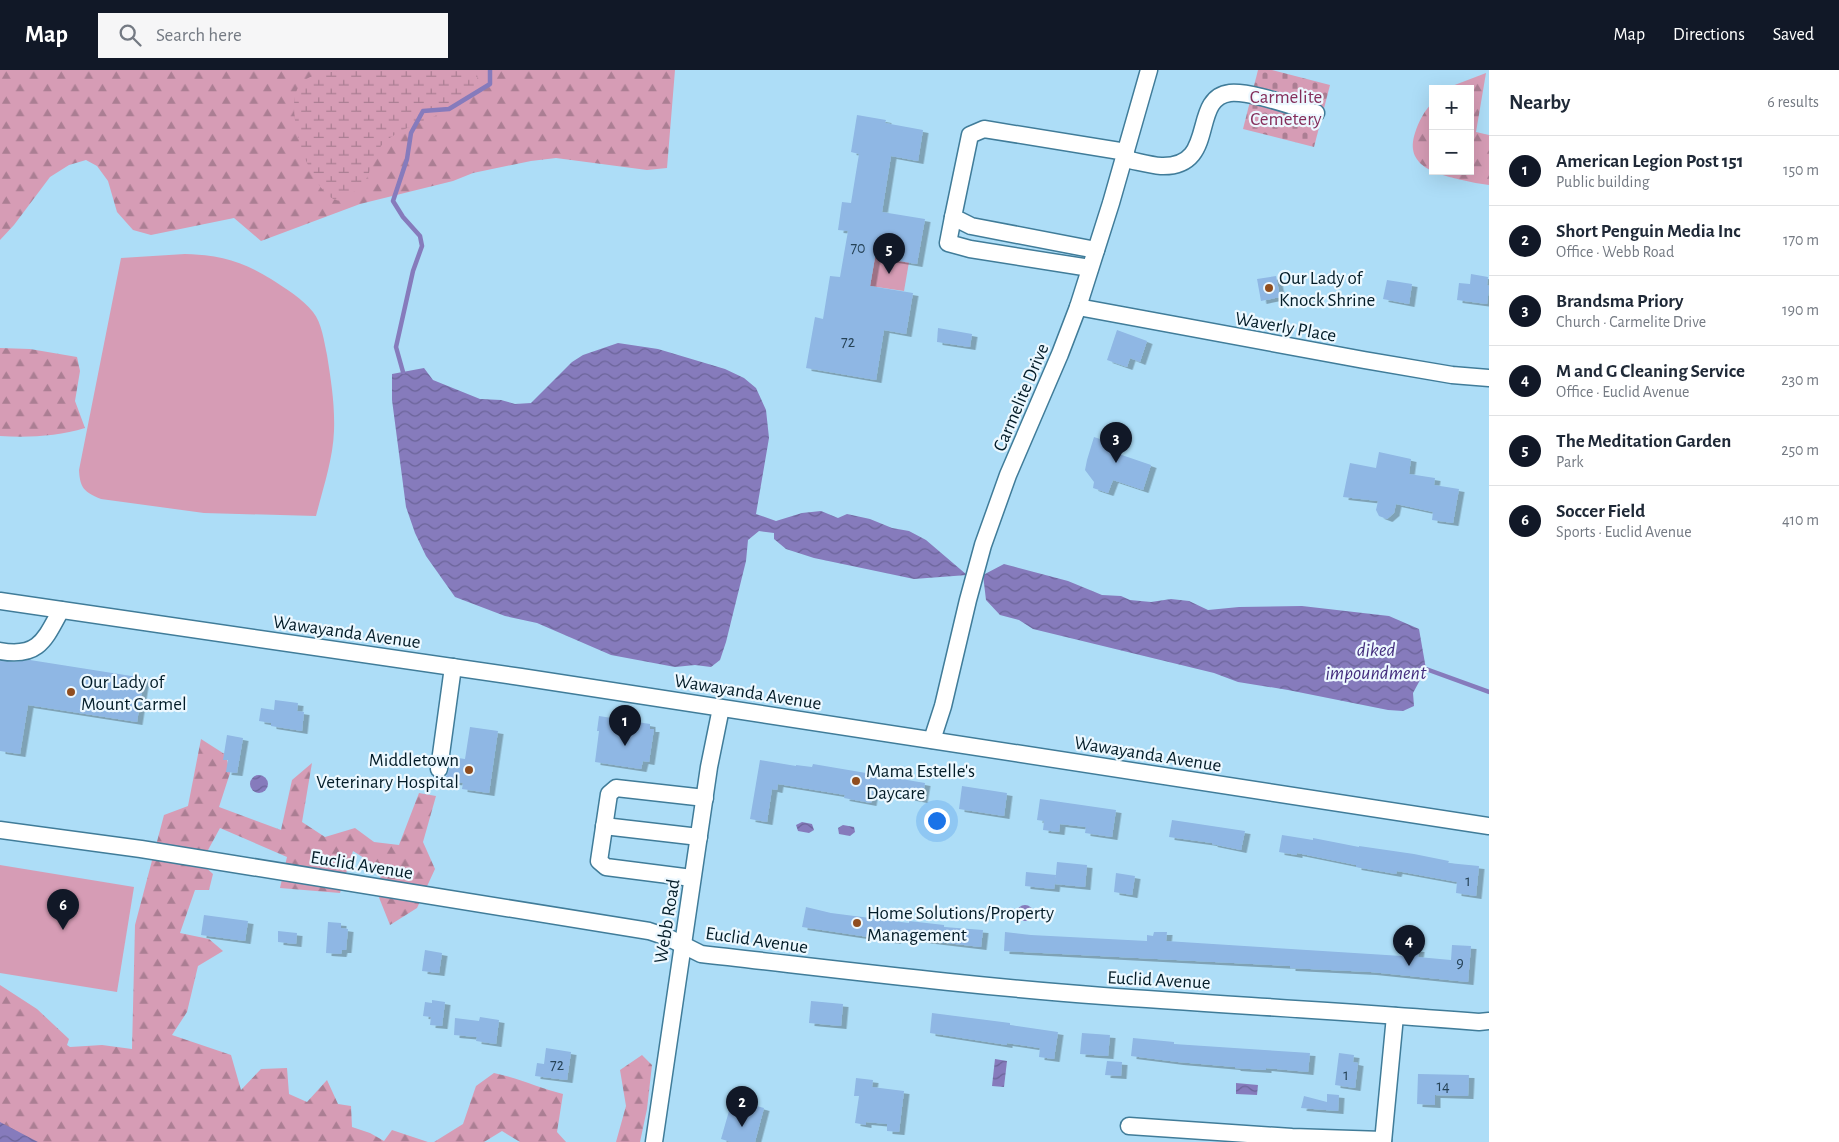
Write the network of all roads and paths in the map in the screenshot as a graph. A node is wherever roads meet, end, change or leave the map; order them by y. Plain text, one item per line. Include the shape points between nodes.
1 (1149, 70) edge
2 (1316, 113) dead end
3 (1125, 155) junction
4 (952, 217) junction
5 (1096, 250) junction
6 (1090, 268) junction
7 (1078, 307) junction
8 (1489, 378) edge
9 (0, 601) edge
10 (61, 610) junction
11 (0, 650) edge
12 (453, 667) junction
13 (721, 708) junction
14 (932, 740) junction
15 (439, 769) dead end
16 (705, 798) junction
17 (604, 826) junction
18 (1489, 826) edge
19 (0, 830) edge
20 (699, 837) junction
21 (692, 878) junction
22 (682, 945) junction
23 (1395, 1016) junction
24 (1489, 1021) edge
25 (1129, 1126) dead end
26 (1383, 1141) edge
27 (654, 1142) edge

1 - 3 street, Carmelite Drive
2 - 3 street via 1248,94 1229,93 1212,104 1205,117 1199,144 1188,159 1162,166
3 - 4 street via 984,129 970,135
3 - 5 street, Carmelite Drive
4 - 5 street via 972,226
4 - 6 street via 948,243
5 - 6 street, Carmelite Drive
6 - 7 street, Carmelite Drive
7 - 8 street, Waverly Place via 1364,360
7 - 14 street, Carmelite Drive via 1008,475 983,546
9 - 10 street, Wawayanda Avenue
10 - 11 street via 43,642 29,651 12,653
10 - 12 street, Wawayanda Avenue
12 - 13 street, Wawayanda Avenue
12 - 15 street
13 - 14 street, Wawayanda Avenue
13 - 16 street, Webb Road
14 - 18 street, Wawayanda Avenue
16 - 17 street via 616,788 609,794
16 - 20 street, Webb Road
17 - 20 street
17 - 21 street via 599,861 606,867
19 - 22 street, Euclid Avenue via 649,931
20 - 21 street, Webb Road
21 - 22 street, Webb Road
22 - 23 street, Euclid Avenue via 701,954 960,983
22 - 27 street, Webb Road
23 - 24 street, Euclid Avenue
23 - 26 street
25 - 26 street

